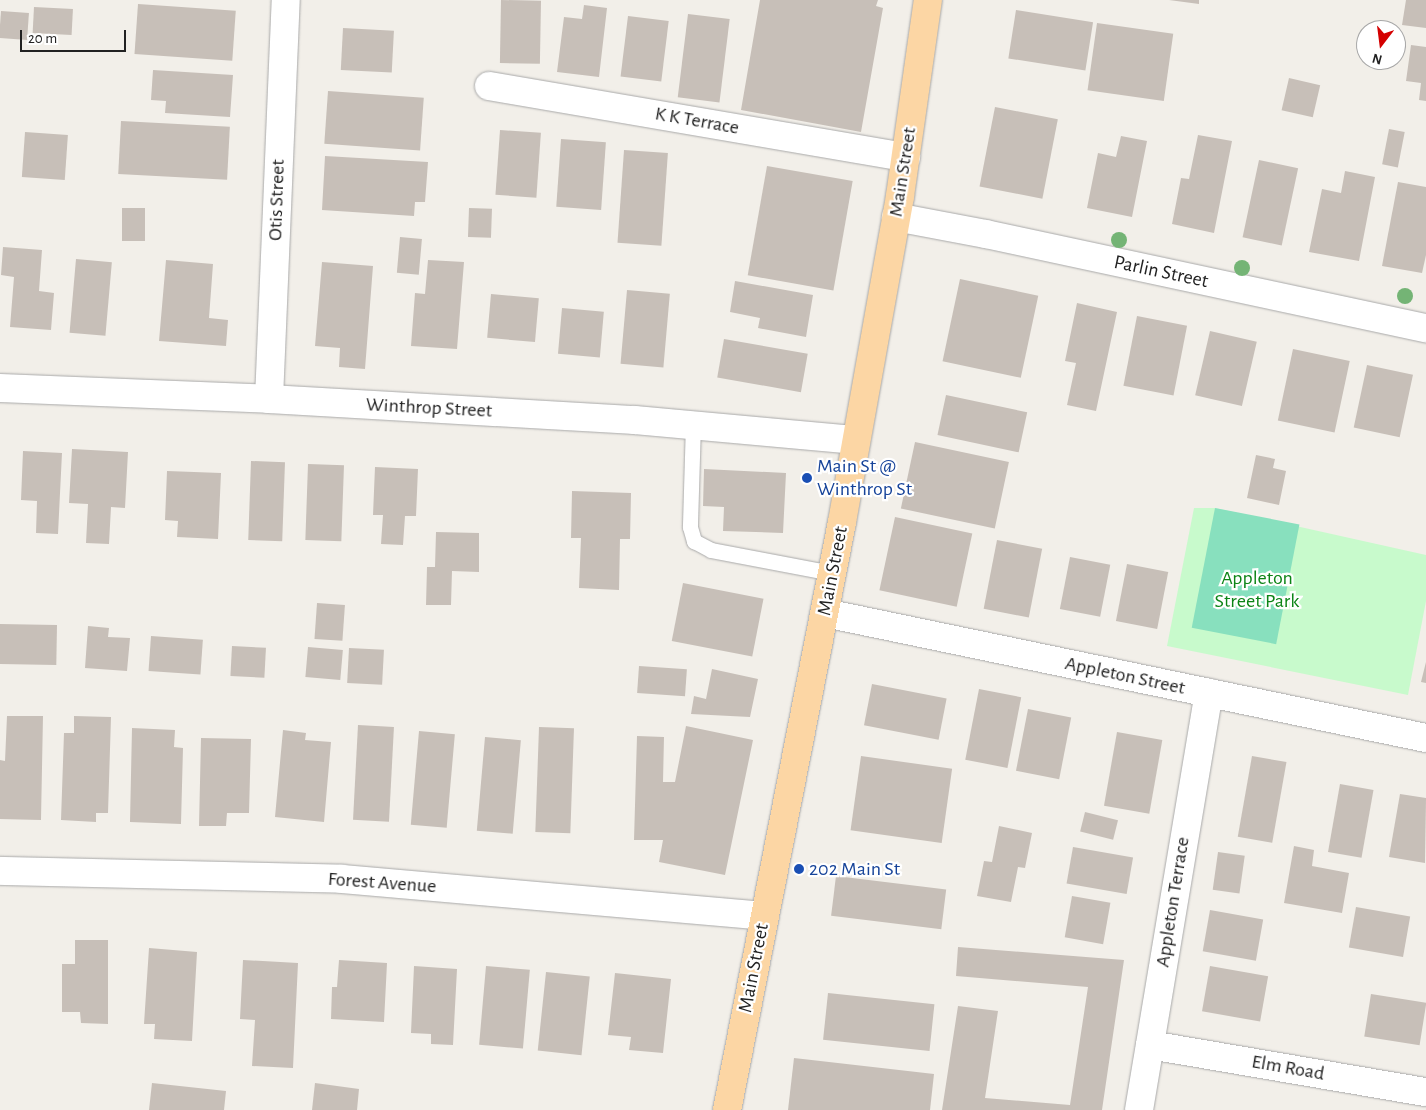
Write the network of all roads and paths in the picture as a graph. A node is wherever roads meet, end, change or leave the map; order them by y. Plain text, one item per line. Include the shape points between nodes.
1 (286, 0) edge
2 (928, 0) edge
3 (489, 86) dead end
4 (906, 158) junction
5 (896, 217) junction
6 (1426, 328) edge
7 (0, 388) edge
8 (269, 399) junction
9 (692, 424) junction
10 (856, 440) junction
11 (832, 573) junction
12 (825, 612) junction
13 (1209, 693) junction
14 (1426, 738) edge
15 (0, 871) edge
16 (764, 916) junction
17 (1150, 1045) junction
18 (1426, 1092) edge
19 (728, 1110) edge
20 (1139, 1110) edge

1 - 8 street, Otis Street
2 - 4 main road, Main Street
3 - 4 street, K K Terrace
4 - 5 main road, Main Street
5 - 6 street, Parlin Street
5 - 10 main road, Main Street
7 - 8 street, Winthrop Street
8 - 9 street, Winthrop Street
9 - 10 street, Winthrop Street
9 - 11 lane via 690,527 694,541 711,550
10 - 11 main road, Main Street
11 - 12 main road, Main Street
12 - 13 street, Appleton Street
12 - 16 main road, Main Street
13 - 14 street, Appleton Street
13 - 17 street, Appleton Terrace
15 - 16 street, Forest Avenue via 342,879
16 - 19 main road, Main Street
17 - 18 street, Elm Road
17 - 20 street, Appleton Terrace

